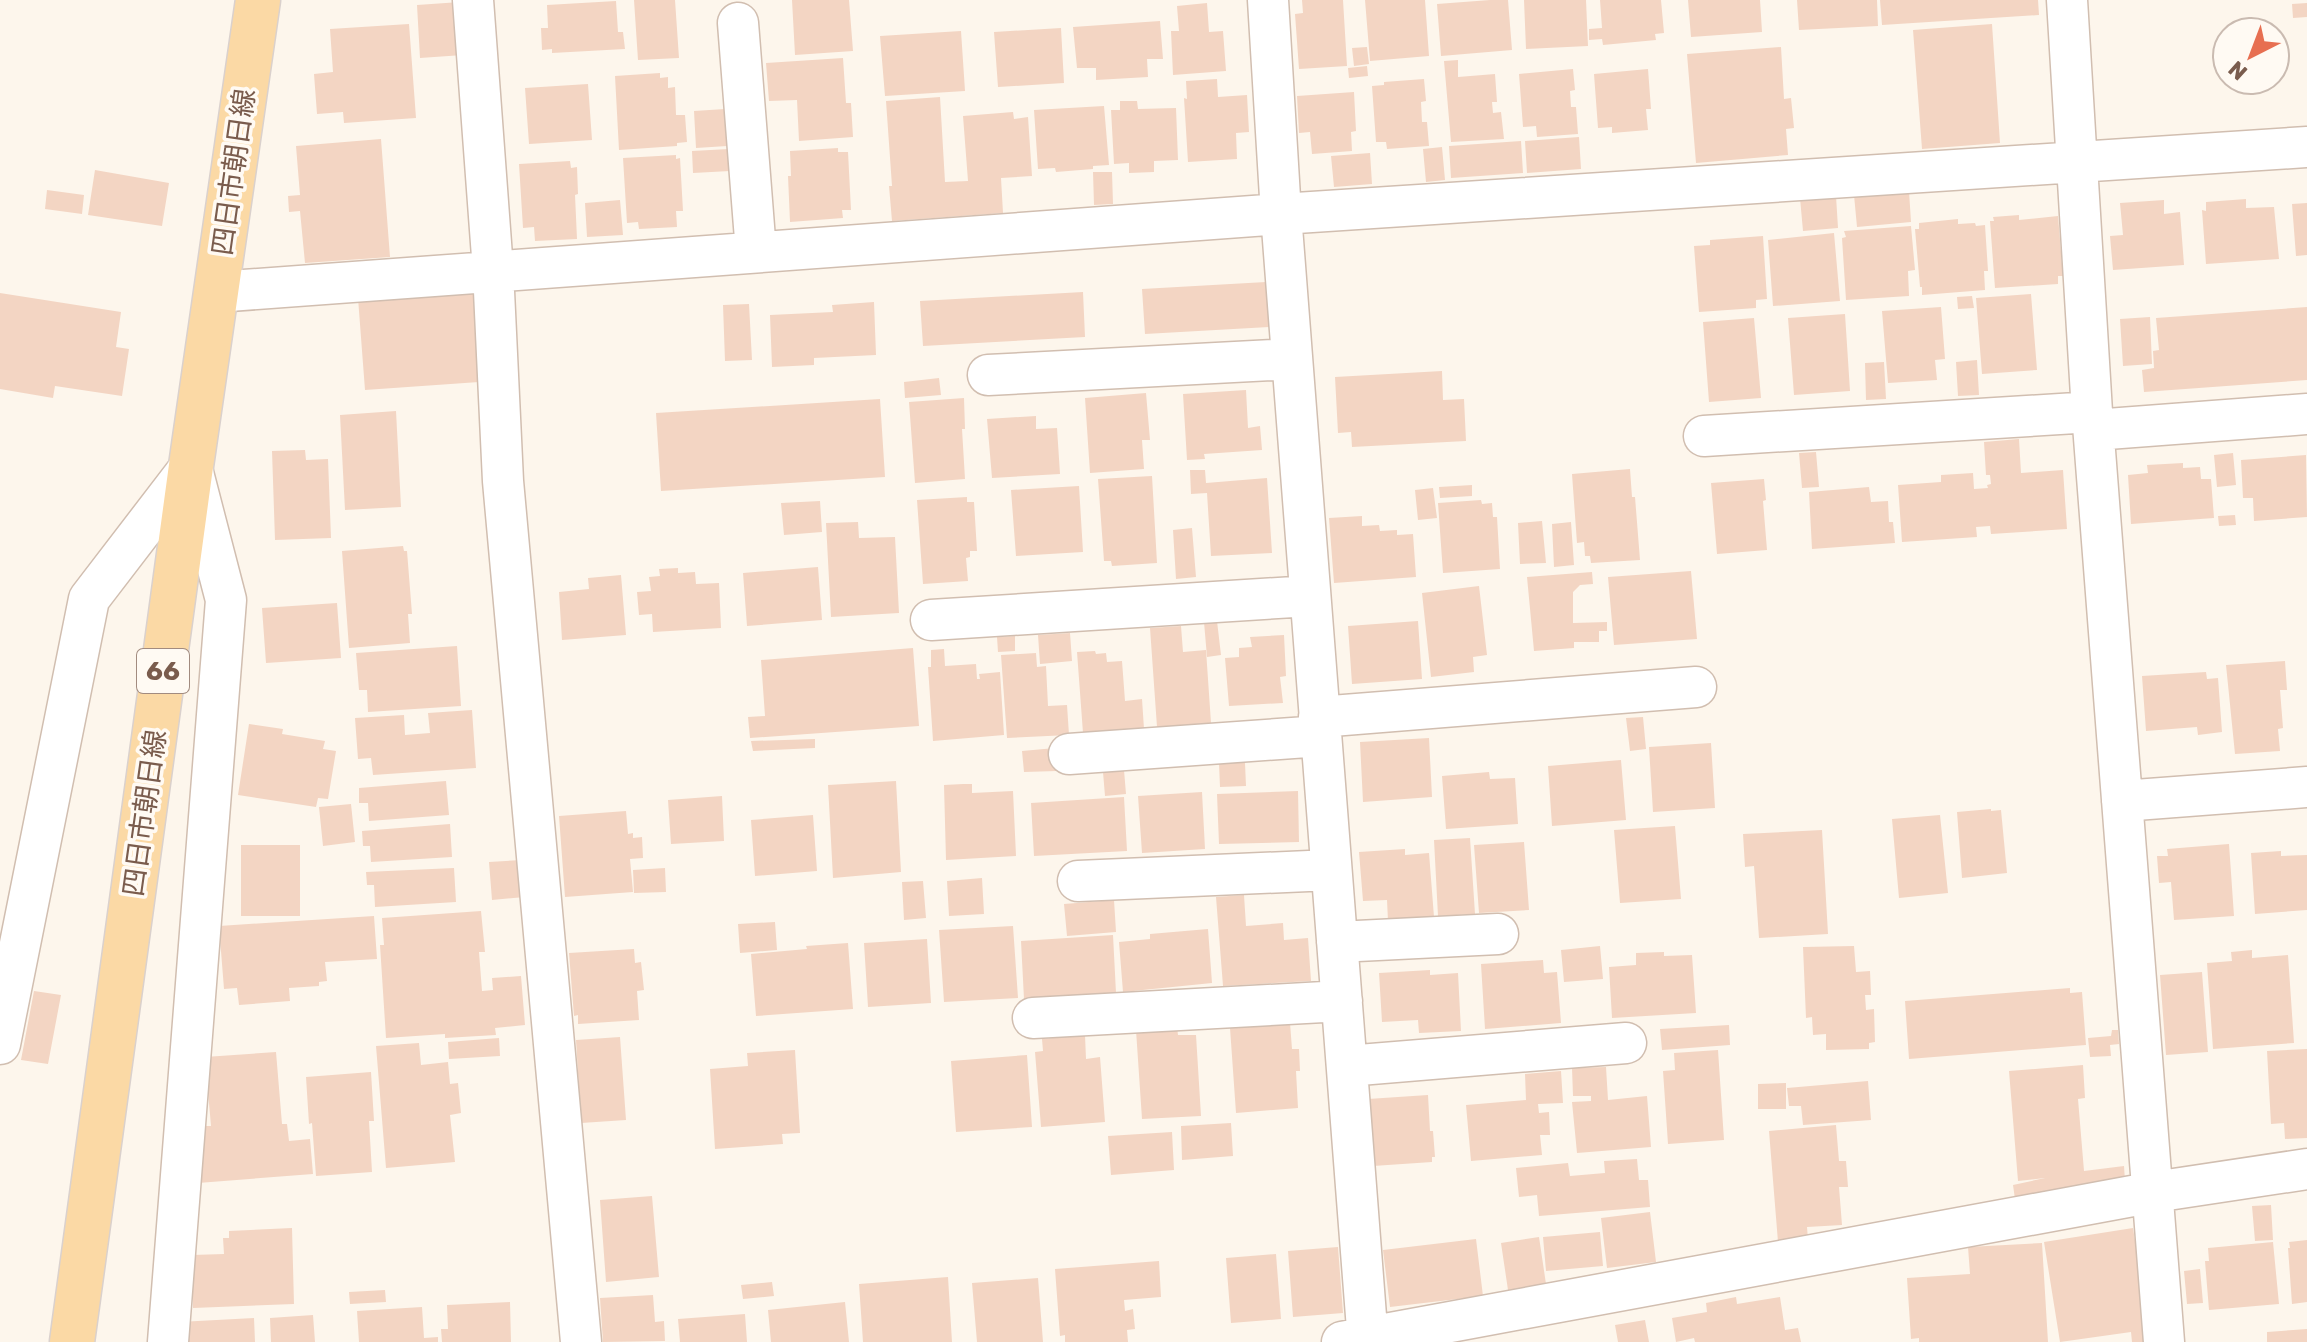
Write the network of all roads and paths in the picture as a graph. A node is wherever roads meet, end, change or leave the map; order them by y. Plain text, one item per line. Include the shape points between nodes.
1 (258, 0) edge
2 (473, 0) edge
3 (1268, 0) edge
4 (2067, 0) edge
5 (738, 23) dead end
6 (2307, 147) edge
7 (2075, 160) junction
8 (1281, 214) junction
9 (756, 252) junction
10 (493, 270) junction
11 (216, 292) junction
12 (1292, 359) junction
13 (988, 375) dead end
14 (2307, 414) edge
15 (2093, 421) junction
16 (1704, 436) dead end
17 (191, 466) junction
18 (1310, 596) junction
19 (931, 620) dead end
20 (1696, 687) dead end
21 (1320, 727) junction
22 (1069, 754) dead end
23 (2307, 787) edge
24 (2122, 801) junction
25 (1331, 870) junction
26 (1078, 881) dead end
27 (1498, 934) dead end
28 (1337, 942) junction
29 (1342, 1001) junction
30 (1033, 1018) dead end
31 (1626, 1043) dead end
32 (0, 1044) edge
33 (1347, 1066) junction
34 (2307, 1169) edge
35 (2154, 1192) junction
36 (1359, 1341) edge
37 (72, 1342) edge
38 (168, 1342) edge
39 (581, 1342) edge
40 (2164, 1342) edge

1 - 11 main road, 四日市朝日線 / 66
2 - 10 street
3 - 8 street
4 - 7 street
5 - 9 street
6 - 7 street
7 - 8 street
7 - 15 street
8 - 9 street
8 - 12 street
9 - 10 street
10 - 11 street
10 - 39 street via 503,481
11 - 17 main road, 四日市朝日線 / 66
12 - 13 street
12 - 18 street
14 - 15 street
15 - 16 street
15 - 24 street
17 - 32 street via 89,599
17 - 37 main road, 四日市朝日線 / 66
17 - 38 street via 226,600
18 - 19 street
18 - 21 street
20 - 21 street
21 - 22 street
21 - 25 street
23 - 24 street
24 - 35 street
25 - 26 street
25 - 28 street
27 - 28 street
28 - 29 street
29 - 30 street
29 - 33 street
31 - 33 street
33 - 36 street
34 - 35 street
35 - 36 street
35 - 40 street

